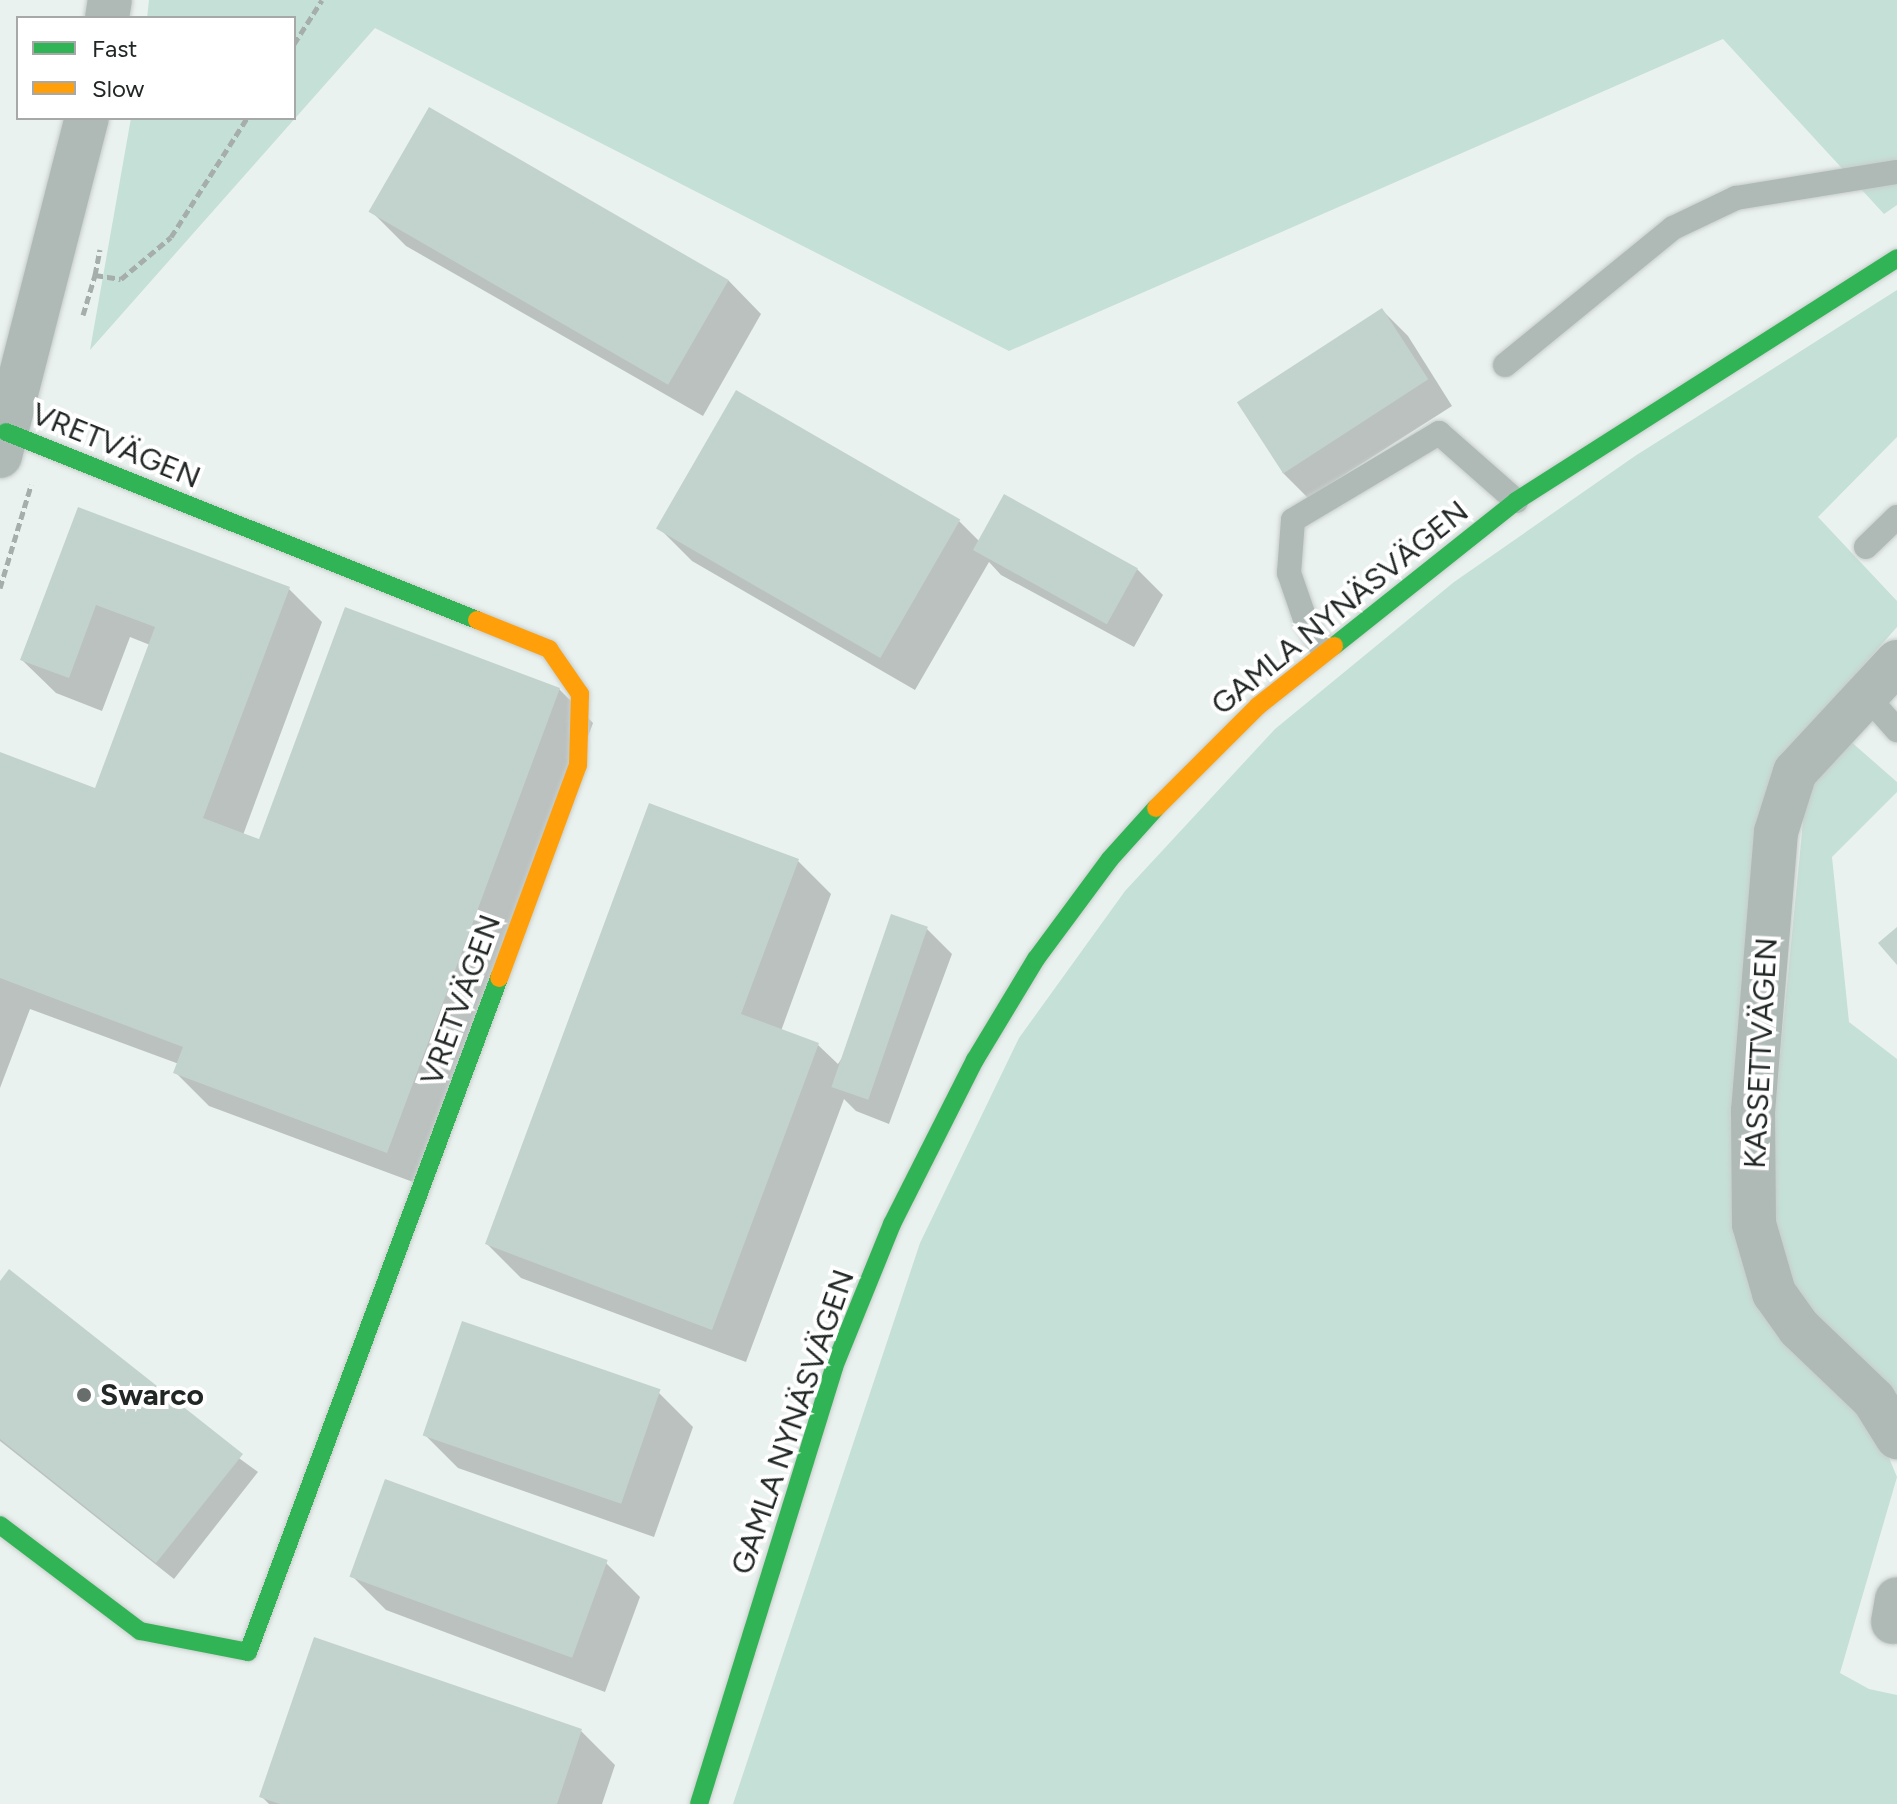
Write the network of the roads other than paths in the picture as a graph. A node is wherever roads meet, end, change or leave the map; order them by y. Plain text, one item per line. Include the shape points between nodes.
1 (87, 120) edge
2 (1897, 172) edge
3 (1897, 258) edge
4 (1505, 365) dead end
5 (16, 445) edge
6 (1516, 501) junction
7 (1897, 517) edge
8 (1866, 547) dead end
9 (1323, 650) junction
10 (1897, 662) edge
11 (1866, 695) junction
12 (1897, 730) edge
13 (1897, 1437) edge
14 (0, 1525) edge
15 (699, 1804) edge

1 - 5 street
2 - 4 lane via 1736,198 1673,228
3 - 6 street, GAMLA NYNÄSVÄGEN
5 - 14 street, VRETVÄGEN via 549,649 580,694 572,779 248,1652 140,1631
6 - 9 street, GAMLA NYNÄSVÄGEN
6 - 9 lane via 1439,433 1293,520 1289,573 1306,622
7 - 8 lane
9 - 15 street, GAMLA NYNÄSVÄGEN via 1176,785 1110,859 1036,959 975,1060 892,1224 834,1367
10 - 11 street, KASSETTVÄGEN
11 - 12 lane
11 - 13 street, KASSETTVÄGEN via 1795,772 1776,832 1753,1111 1754,1224 1774,1293 1799,1328 1874,1400

